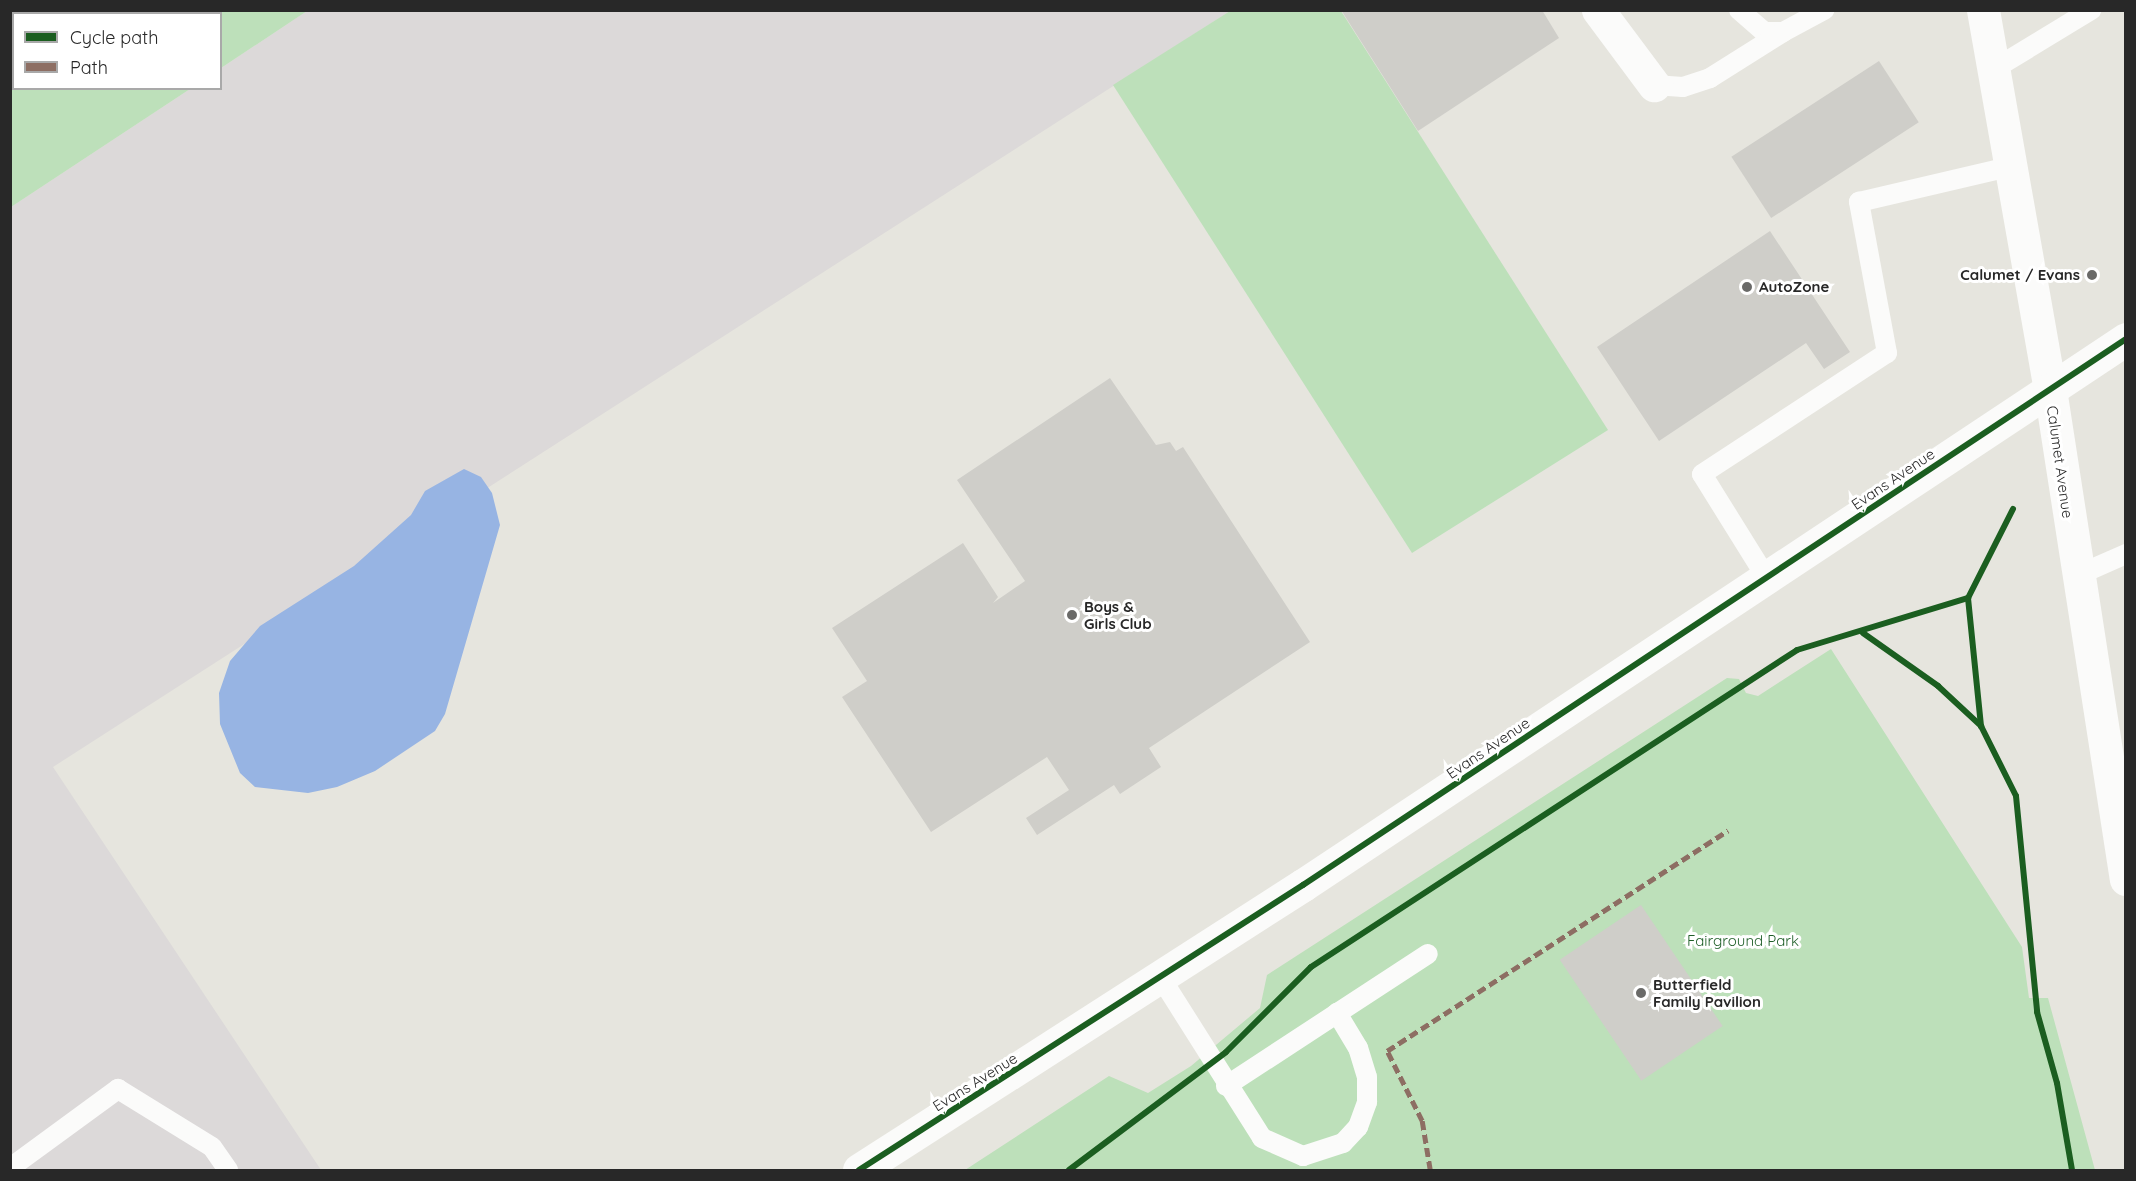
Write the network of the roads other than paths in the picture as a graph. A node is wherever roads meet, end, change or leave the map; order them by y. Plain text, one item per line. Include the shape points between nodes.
1 (1598, 10) edge
2 (1738, 10) edge
3 (1824, 10) edge
4 (1983, 10) edge
5 (2091, 10) edge
6 (1784, 32) junction
7 (1994, 69) junction
8 (1654, 85) joint
9 (2012, 166) junction
10 (2126, 339) edge
11 (2050, 389) junction
12 (2126, 554) edge
13 (2076, 576) junction
14 (1767, 577) junction
15 (2126, 879) edge
16 (1428, 954) dead end
17 (1161, 978) junction
18 (1337, 1013) junction
19 (1226, 1086) junction
20 (10, 1168) edge
21 (228, 1170) edge
22 (859, 1170) edge

1 - 8 street
2 - 6 lane via 1764,32
3 - 6 lane
4 - 7 street, Calumet Avenue
5 - 7 lane
6 - 8 lane via 1710,78 1683,87
7 - 9 street, Calumet Avenue
9 - 11 street, Calumet Avenue
9 - 14 lane via 1859,202 1887,353 1702,474
10 - 11 street, Evans Avenue
11 - 13 street, Calumet Avenue
11 - 14 street, Evans Avenue
12 - 13 lane
13 - 15 street, Calumet Avenue
14 - 17 street, Evans Avenue
16 - 18 lane
17 - 19 lane via 1203,1040
17 - 22 street, Evans Avenue
18 - 19 lane
18 - 19 lane via 1367,1077 1367,1102 1358,1127 1343,1143 1303,1156 1283,1151 1262,1138
20 - 21 lane via 118,1089 212,1147

